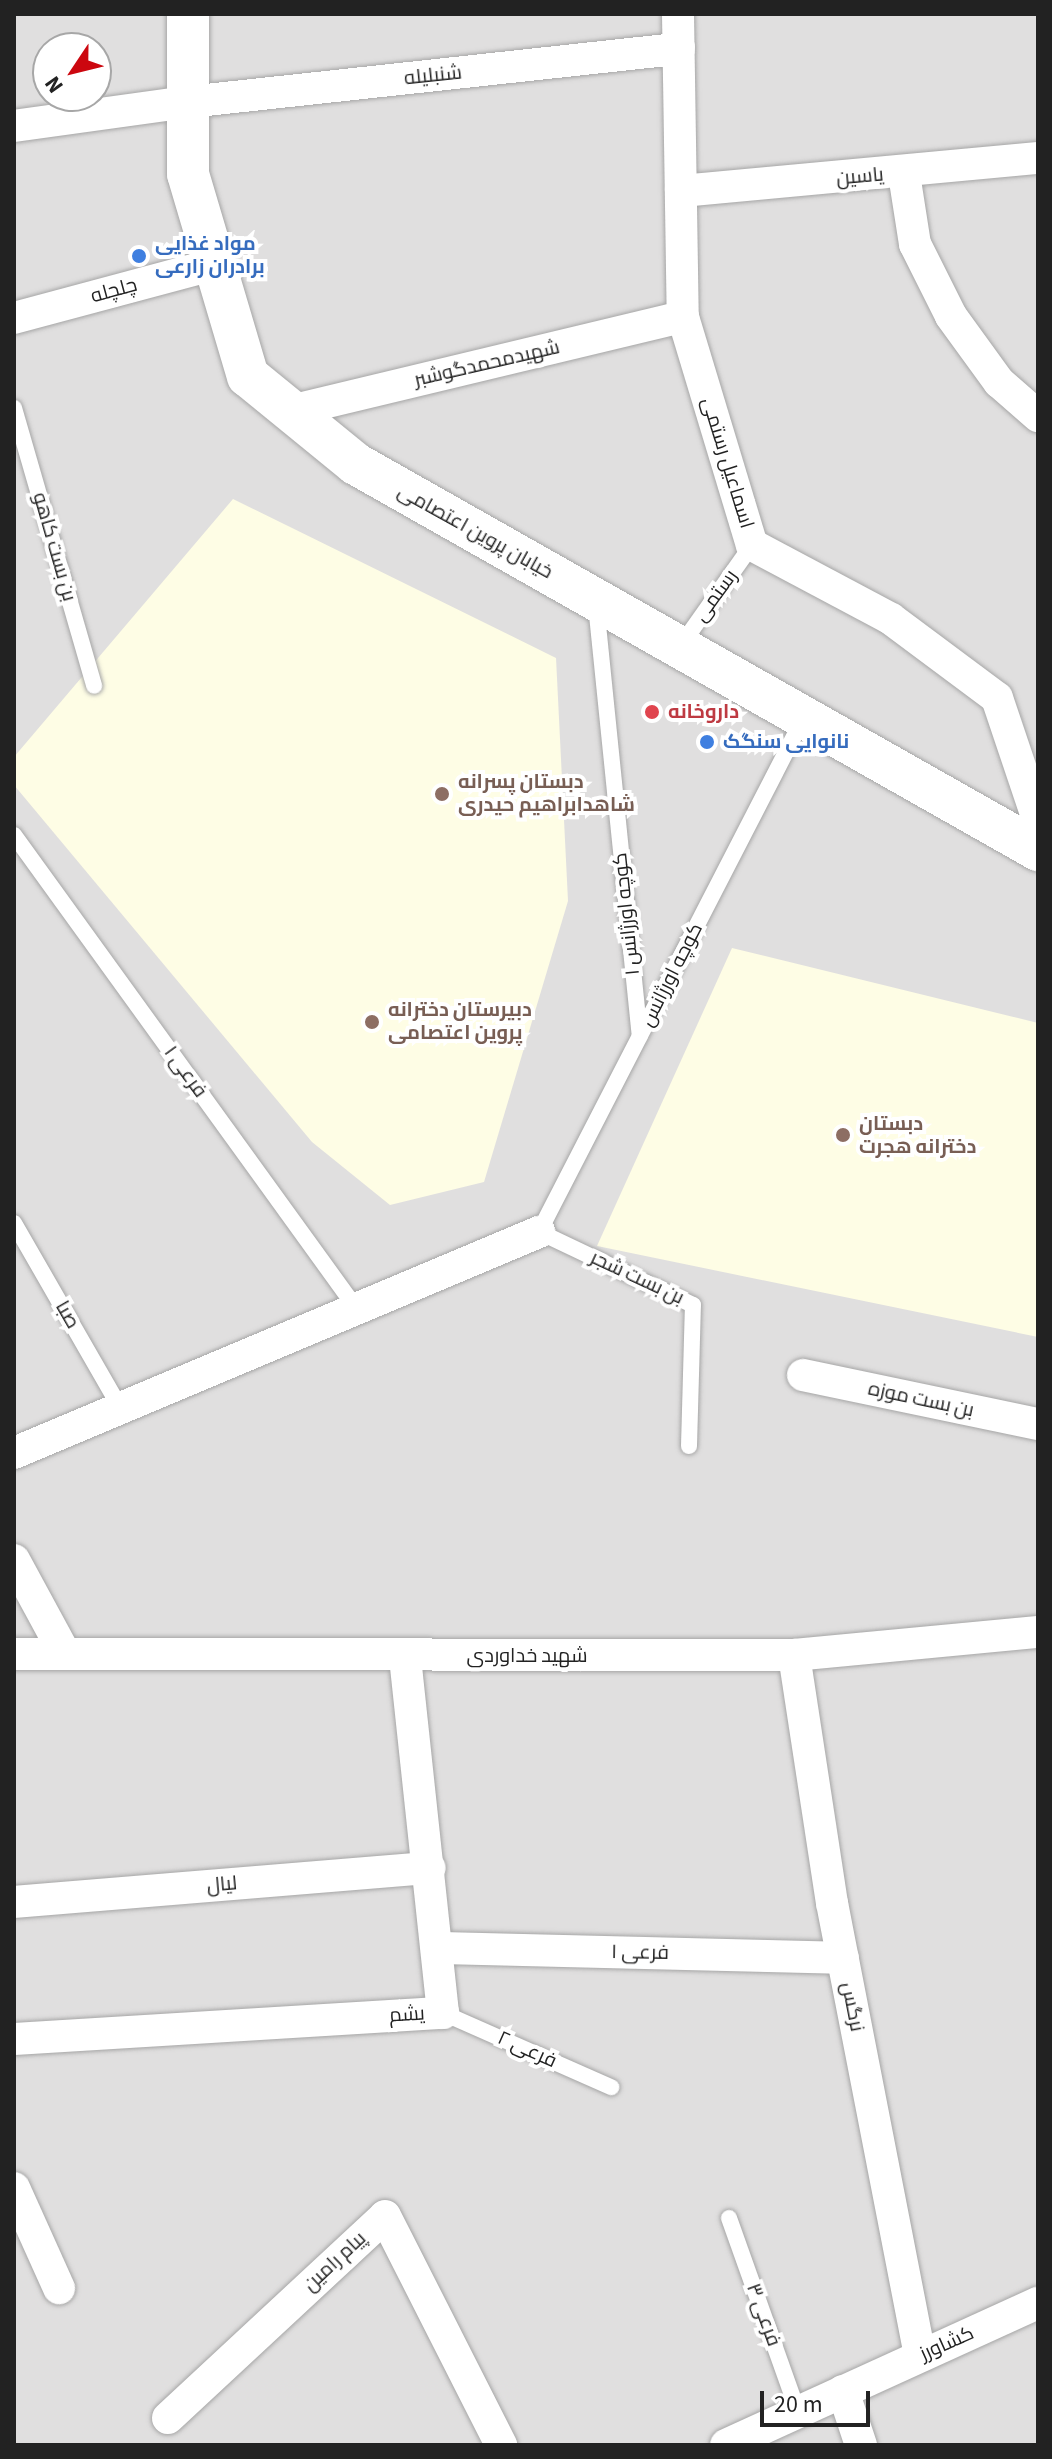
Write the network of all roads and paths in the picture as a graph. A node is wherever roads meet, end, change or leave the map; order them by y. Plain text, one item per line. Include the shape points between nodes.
1 (188, 14) edge
2 (678, 14) edge
3 (679, 49) junction
4 (188, 102) junction
5 (14, 126) edge
6 (1038, 158) edge
7 (904, 174) junction
8 (681, 191) junction
9 (215, 264) junction
10 (683, 317) junction
11 (14, 318) edge
12 (14, 408) edge
13 (290, 411) junction
14 (1038, 416) edge
15 (752, 545) junction
16 (595, 600) junction
17 (679, 648) junction
18 (94, 686) dead end
19 (804, 718) junction
20 (1038, 820) edge
21 (14, 835) edge
22 (1038, 850) edge
23 (640, 1037) junction
24 (14, 1223) edge
25 (539, 1232) junction
26 (356, 1308) junction
27 (803, 1375) dead end
28 (120, 1407) junction
29 (1038, 1424) edge
30 (689, 1446) dead end
31 (14, 1453) edge
32 (14, 1560) edge
33 (1038, 1632) edge
34 (64, 1652) junction
35 (14, 1654) edge
36 (794, 1655) junction
37 (405, 1656) junction
38 (430, 1868) junction
39 (14, 1902) edge
40 (437, 1948) junction
41 (843, 1958) junction
42 (443, 2013) junction
43 (14, 2039) edge
44 (611, 2087) dead end
45 (16, 2196) edge
46 (729, 2218) dead end
47 (59, 2288) dead end
48 (1038, 2303) edge
49 (920, 2356) junction
50 (843, 2391) junction
51 (798, 2412) junction
52 (168, 2418) dead end
53 (501, 2445) edge
54 (726, 2445) edge
55 (861, 2445) edge

1 - 4 street, خیابان پروین اعتصامی
2 - 3 street, اسماعیل رستمی
3 - 4 street, شنبلیله
3 - 8 street, اسماعیل رستمی
4 - 5 street, شنبلیله
4 - 9 street, خیابان پروین اعتصامی via 188,174
6 - 7 street, یاسین
7 - 8 street, یاسین
7 - 14 street via 915,244 951,316 999,382
8 - 10 street, اسماعیل رستمی
9 - 11 street, چلچله
9 - 13 street, خیابان پروین اعتصامی via 248,376
10 - 13 street, شهیدمحمدگوشبر
10 - 15 street, اسماعیل رستمی
12 - 18 lane, بن بست کاهو
13 - 16 street, خیابان پروین اعتصامی via 356,464
15 - 17 lane, رستمی
15 - 20 street, اسماعیل رستمی via 891,619 997,698
16 - 17 street, خیابان پروین اعتصامی
16 - 23 lane, کوچه اورژانس ۱
17 - 19 street, خیابان پروین اعتصامی
19 - 22 street, خیابان پروین اعتصامی
19 - 23 lane, کوچه اورژانس
21 - 26 lane, فرعی ۱
23 - 25 lane, کوچه اورژانس
24 - 28 lane, صبا
25 - 26 street
25 - 30 lane, بن بست شجر via 693,1305
26 - 28 street
27 - 29 street, بن بست موزه
28 - 31 street
32 - 34 street
33 - 36 street, شهید خداوردی
34 - 35 street, شهید خداوردی
34 - 37 street, شهید خداوردی
36 - 37 street, شهید خداوردی
36 - 41 street, نرگس
37 - 38 street, یشم
38 - 39 street, لیال
38 - 40 street, یشم
40 - 41 street, فرعی ۱
40 - 42 street, یشم
41 - 49 street, نرگس
42 - 43 street, یشم
42 - 44 lane, فرعی ۲
45 - 47 street
46 - 51 lane, فرعی ۳
48 - 49 street, کشاورز
49 - 50 street, کشاورز
50 - 51 street, کشاورز
50 - 55 street
51 - 54 street, کشاورز
52 - 53 street, پیام رامین via 385,2216

